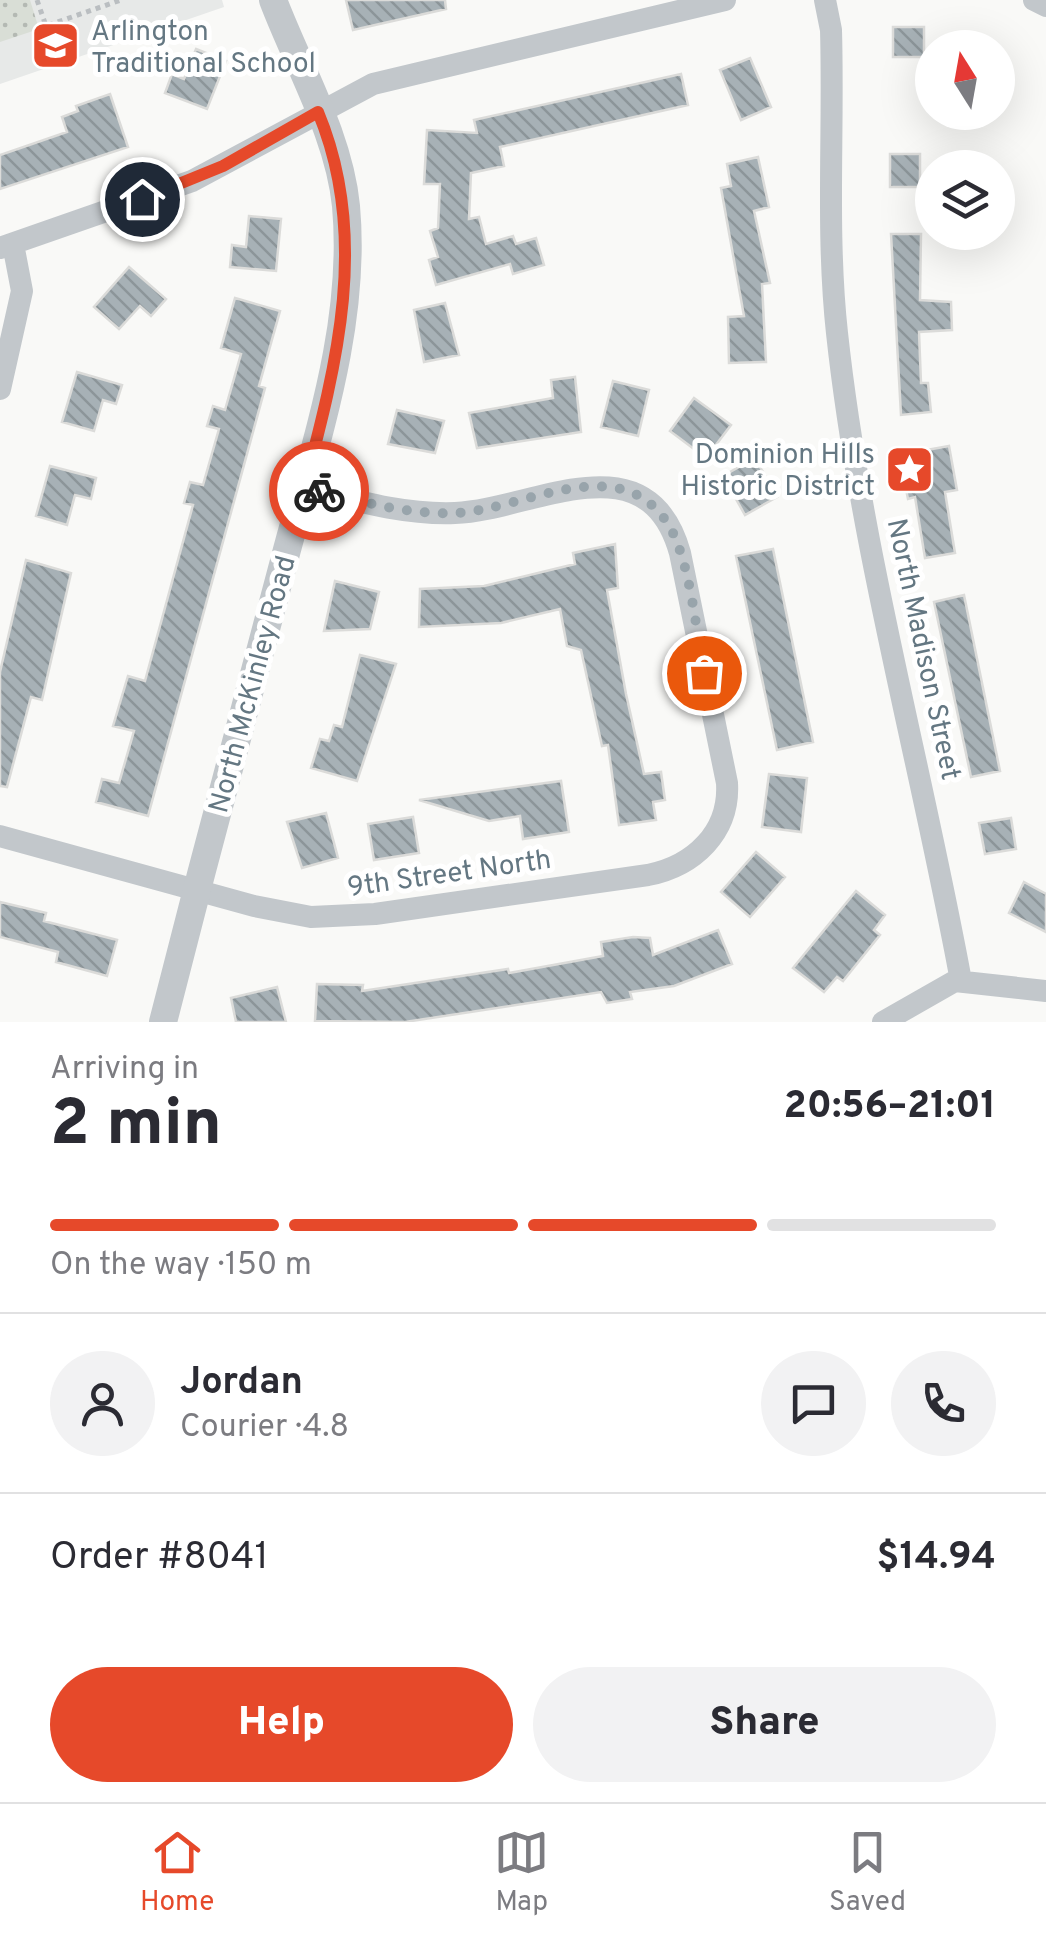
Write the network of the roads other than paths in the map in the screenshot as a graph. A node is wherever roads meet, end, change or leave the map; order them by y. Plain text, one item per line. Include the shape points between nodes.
1 (273, 0) edge
2 (725, 0) edge
3 (826, 0) edge
4 (1034, 0) edge
5 (684, 4) edge
6 (1046, 6) edge
7 (318, 112) junction
8 (7, 246) edge
9 (0, 389) edge
10 (304, 488) junction
11 (0, 836) edge
12 (196, 890) junction
13 (961, 980) junction
14 (1046, 991) edge
15 (163, 1022) edge
16 (883, 1022) edge

1 - 7 street, North McKinley Road
2 - 5 street
3 - 13 street, North Madison Street via 838,348
4 - 6 street
5 - 7 street via 374,84
7 - 8 street via 192,181
7 - 10 street, North McKinley Road via 344,190 346,249 334,370
8 - 9 street via 22,291
10 - 12 street, North McKinley Road
10 - 12 street, 9th Street North via 448,513 602,485 634,493 656,510 678,548 727,783 724,814 704,846 664,872 350,917 286,914
11 - 12 street, 9th Street North
12 - 15 street, North McKinley Road
13 - 14 street
13 - 16 street

